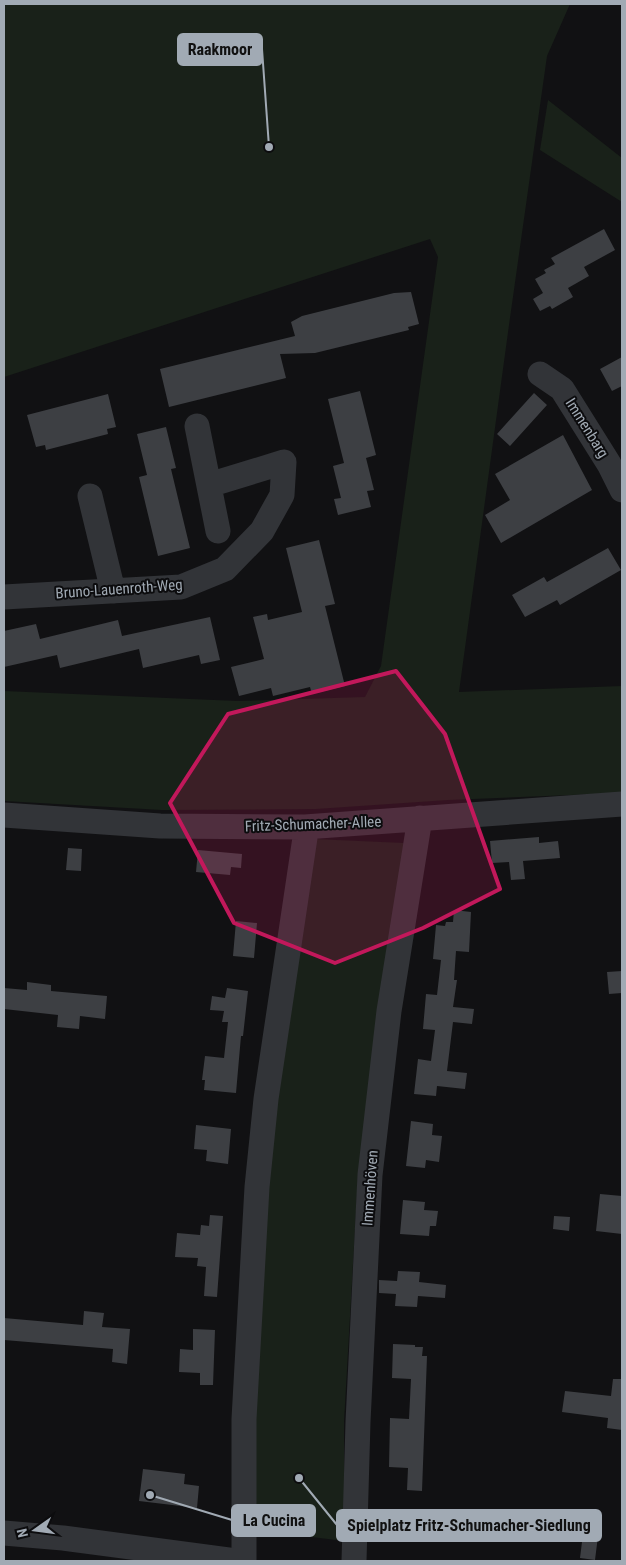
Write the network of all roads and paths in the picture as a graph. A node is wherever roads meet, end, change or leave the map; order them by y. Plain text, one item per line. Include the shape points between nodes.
1 (540, 374) dead end
2 (197, 426) dead end
3 (209, 485) junction
4 (622, 490) edge
5 (90, 496) dead end
6 (218, 531) dead end
7 (114, 591) junction
8 (4, 597) edge
9 (622, 804) edge
10 (4, 815) edge
11 (420, 818) junction
12 (305, 827) junction
13 (4, 1533) edge
14 (236, 1561) edge
15 (244, 1561) edge
16 (354, 1561) edge

1 - 4 street, Immenbarg via 562,389
2 - 3 street
3 - 6 street
3 - 7 street, Bruno-Lauenroth-Weg via 284,462 282,495 262,531 225,569 181,588
5 - 7 street
7 - 8 street, Bruno-Lauenroth-Weg
9 - 11 street, Fritz-Schumacher-Allee
10 - 12 street, Fritz-Schumacher-Allee via 160,826
11 - 12 street, Fritz-Schumacher-Allee
11 - 16 street, Immenhöven via 389,1011 370,1175
12 - 15 street via 266,1099 257,1187 244,1419
13 - 14 street

